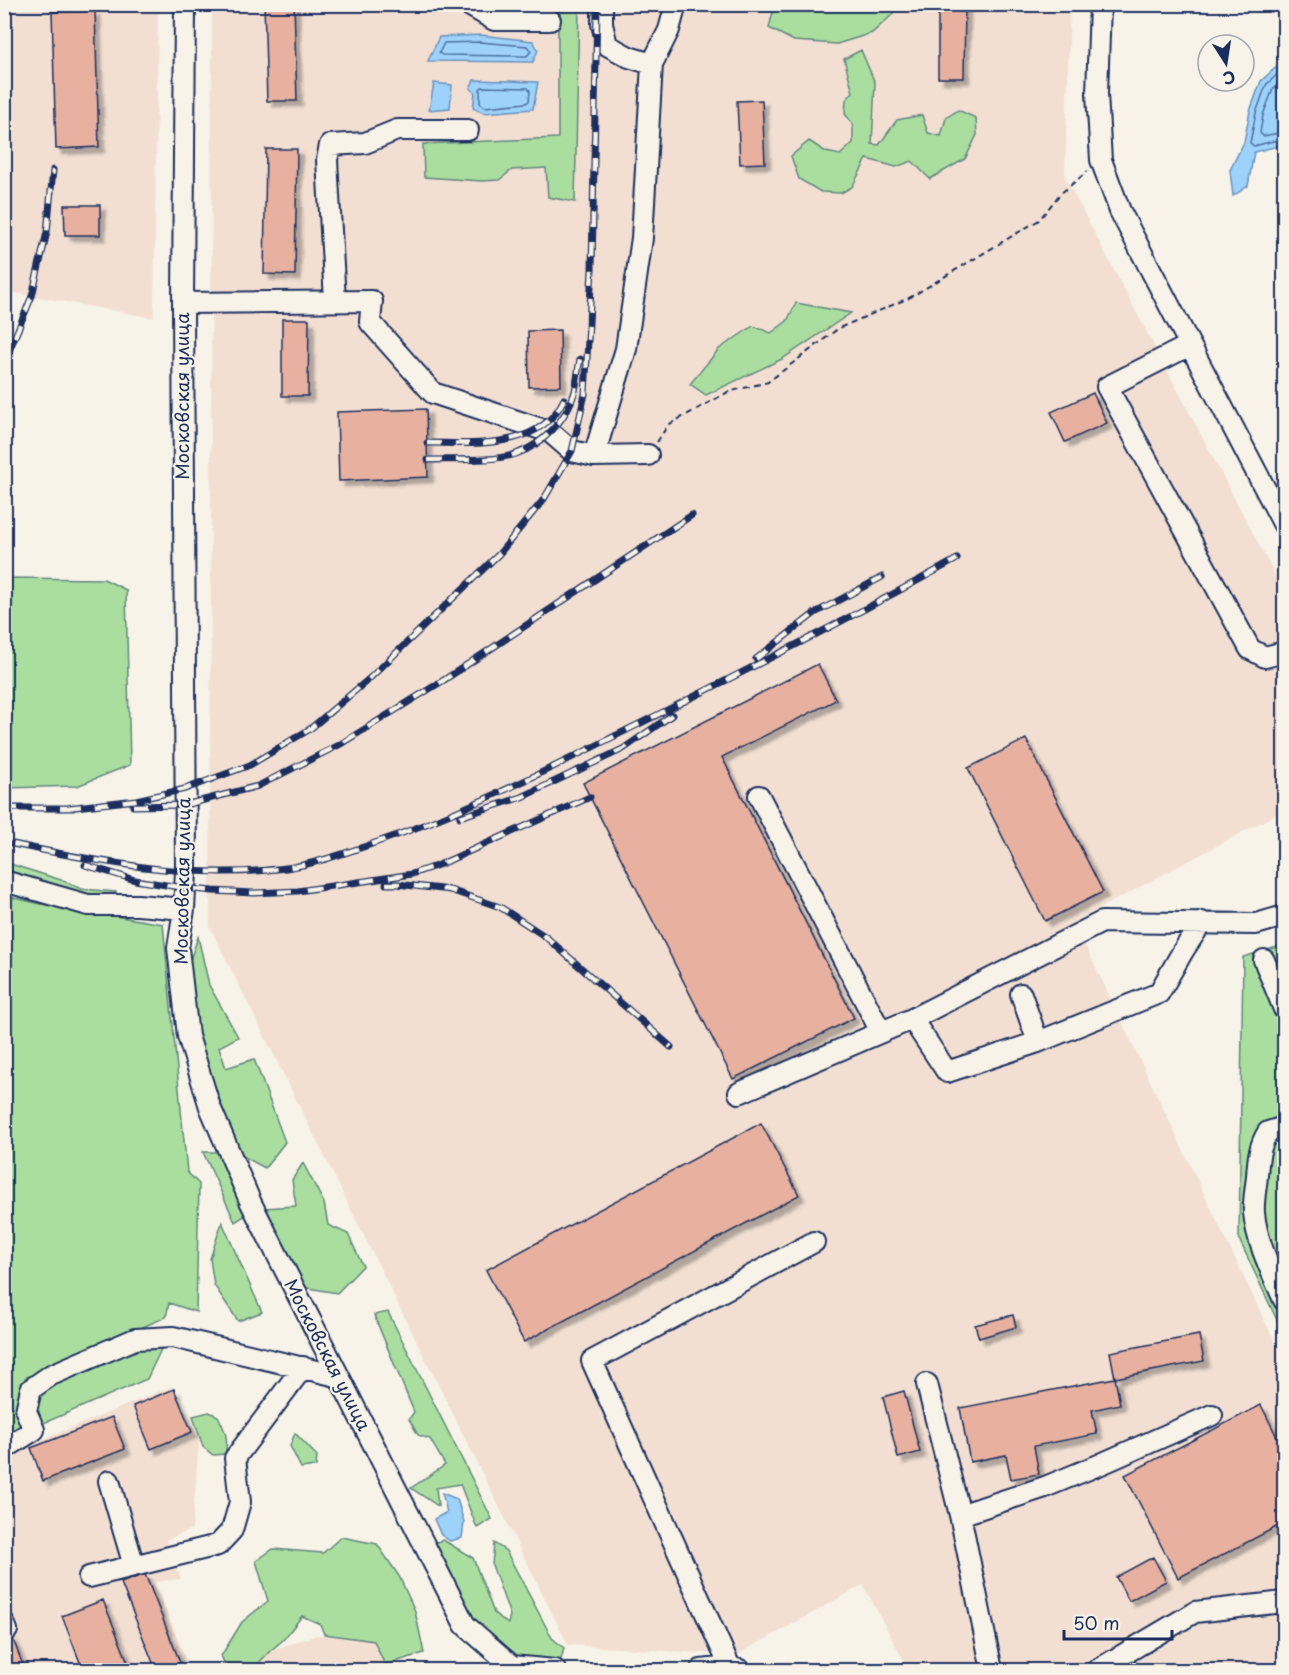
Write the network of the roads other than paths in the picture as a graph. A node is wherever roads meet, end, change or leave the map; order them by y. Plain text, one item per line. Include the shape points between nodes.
1 (185, 4) edge
2 (467, 4) edge
3 (602, 4) edge
4 (676, 4) edge
5 (1100, 4) edge
6 (550, 20) dead end
7 (652, 64) junction
8 (468, 130) dead end
9 (335, 301) junction
10 (183, 303) junction
11 (1190, 345) junction
12 (648, 455) road end
13 (594, 456) junction
14 (1284, 525) edge
15 (1284, 652) edge
16 (759, 796) dead end
17 (4, 881) edge
18 (184, 909) junction
19 (1284, 916) edge
20 (1202, 922) junction
21 (1264, 960) dead end
22 (1022, 994) dead end
23 (1284, 1009) edge
24 (912, 1019) junction
25 (881, 1032) junction
26 (1038, 1042) junction
27 (739, 1093) dead end
28 (1284, 1127) edge
29 (814, 1242) dead end
30 (1284, 1300) edge
31 (303, 1367) junction
32 (337, 1376) junction
33 (927, 1384) dead end
34 (1212, 1415) dead end
35 (4, 1449) edge
36 (109, 1481) dead end
37 (960, 1515) junction
38 (134, 1566) junction
39 (89, 1577) dead end
40 (1284, 1602) edge
41 (736, 1669) edge
42 (549, 1670) edge
43 (701, 1671) edge
44 (992, 1671) edge
45 (1097, 1671) edge

1 - 10 street, Московская улица
2 - 6 street via 494,20
3 - 7 street via 607,45
4 - 7 street via 669,30
5 - 11 street via 1097,94 1101,160 1120,211
7 - 13 street via 642,238 628,338
8 - 9 street via 397,130 365,143 330,145 327,160
9 - 10 street
9 - 13 street via 372,301 370,322 433,393 550,432 572,451
10 - 18 street, Московская улица
11 - 14 street
11 - 15 street via 1107,387 1250,649 1265,657
12 - 13 street
16 - 25 street
17 - 18 street via 88,905
18 - 32 street, Московская улица via 178,948 188,1036 210,1107 251,1203
19 - 20 street via 1256,924
20 - 24 street via 1102,922
20 - 26 street via 1159,993
21 - 23 street
22 - 26 street
24 - 25 street
24 - 26 street via 947,1072
25 - 27 street
28 - 30 street via 1268,1132 1262,1141 1254,1211 1263,1254
29 - 41 street via 592,1361
31 - 32 street
31 - 35 street via 173,1337 135,1339 51,1375 31,1389 26,1411 34,1430
31 - 38 street via 236,1458 240,1502 232,1530 218,1545
32 - 42 street, Московская улица via 465,1625 512,1666
33 - 37 street
34 - 37 street via 1045,1487
36 - 38 street
37 - 44 street
38 - 39 street
40 - 45 street via 1195,1612
41 - 43 street

